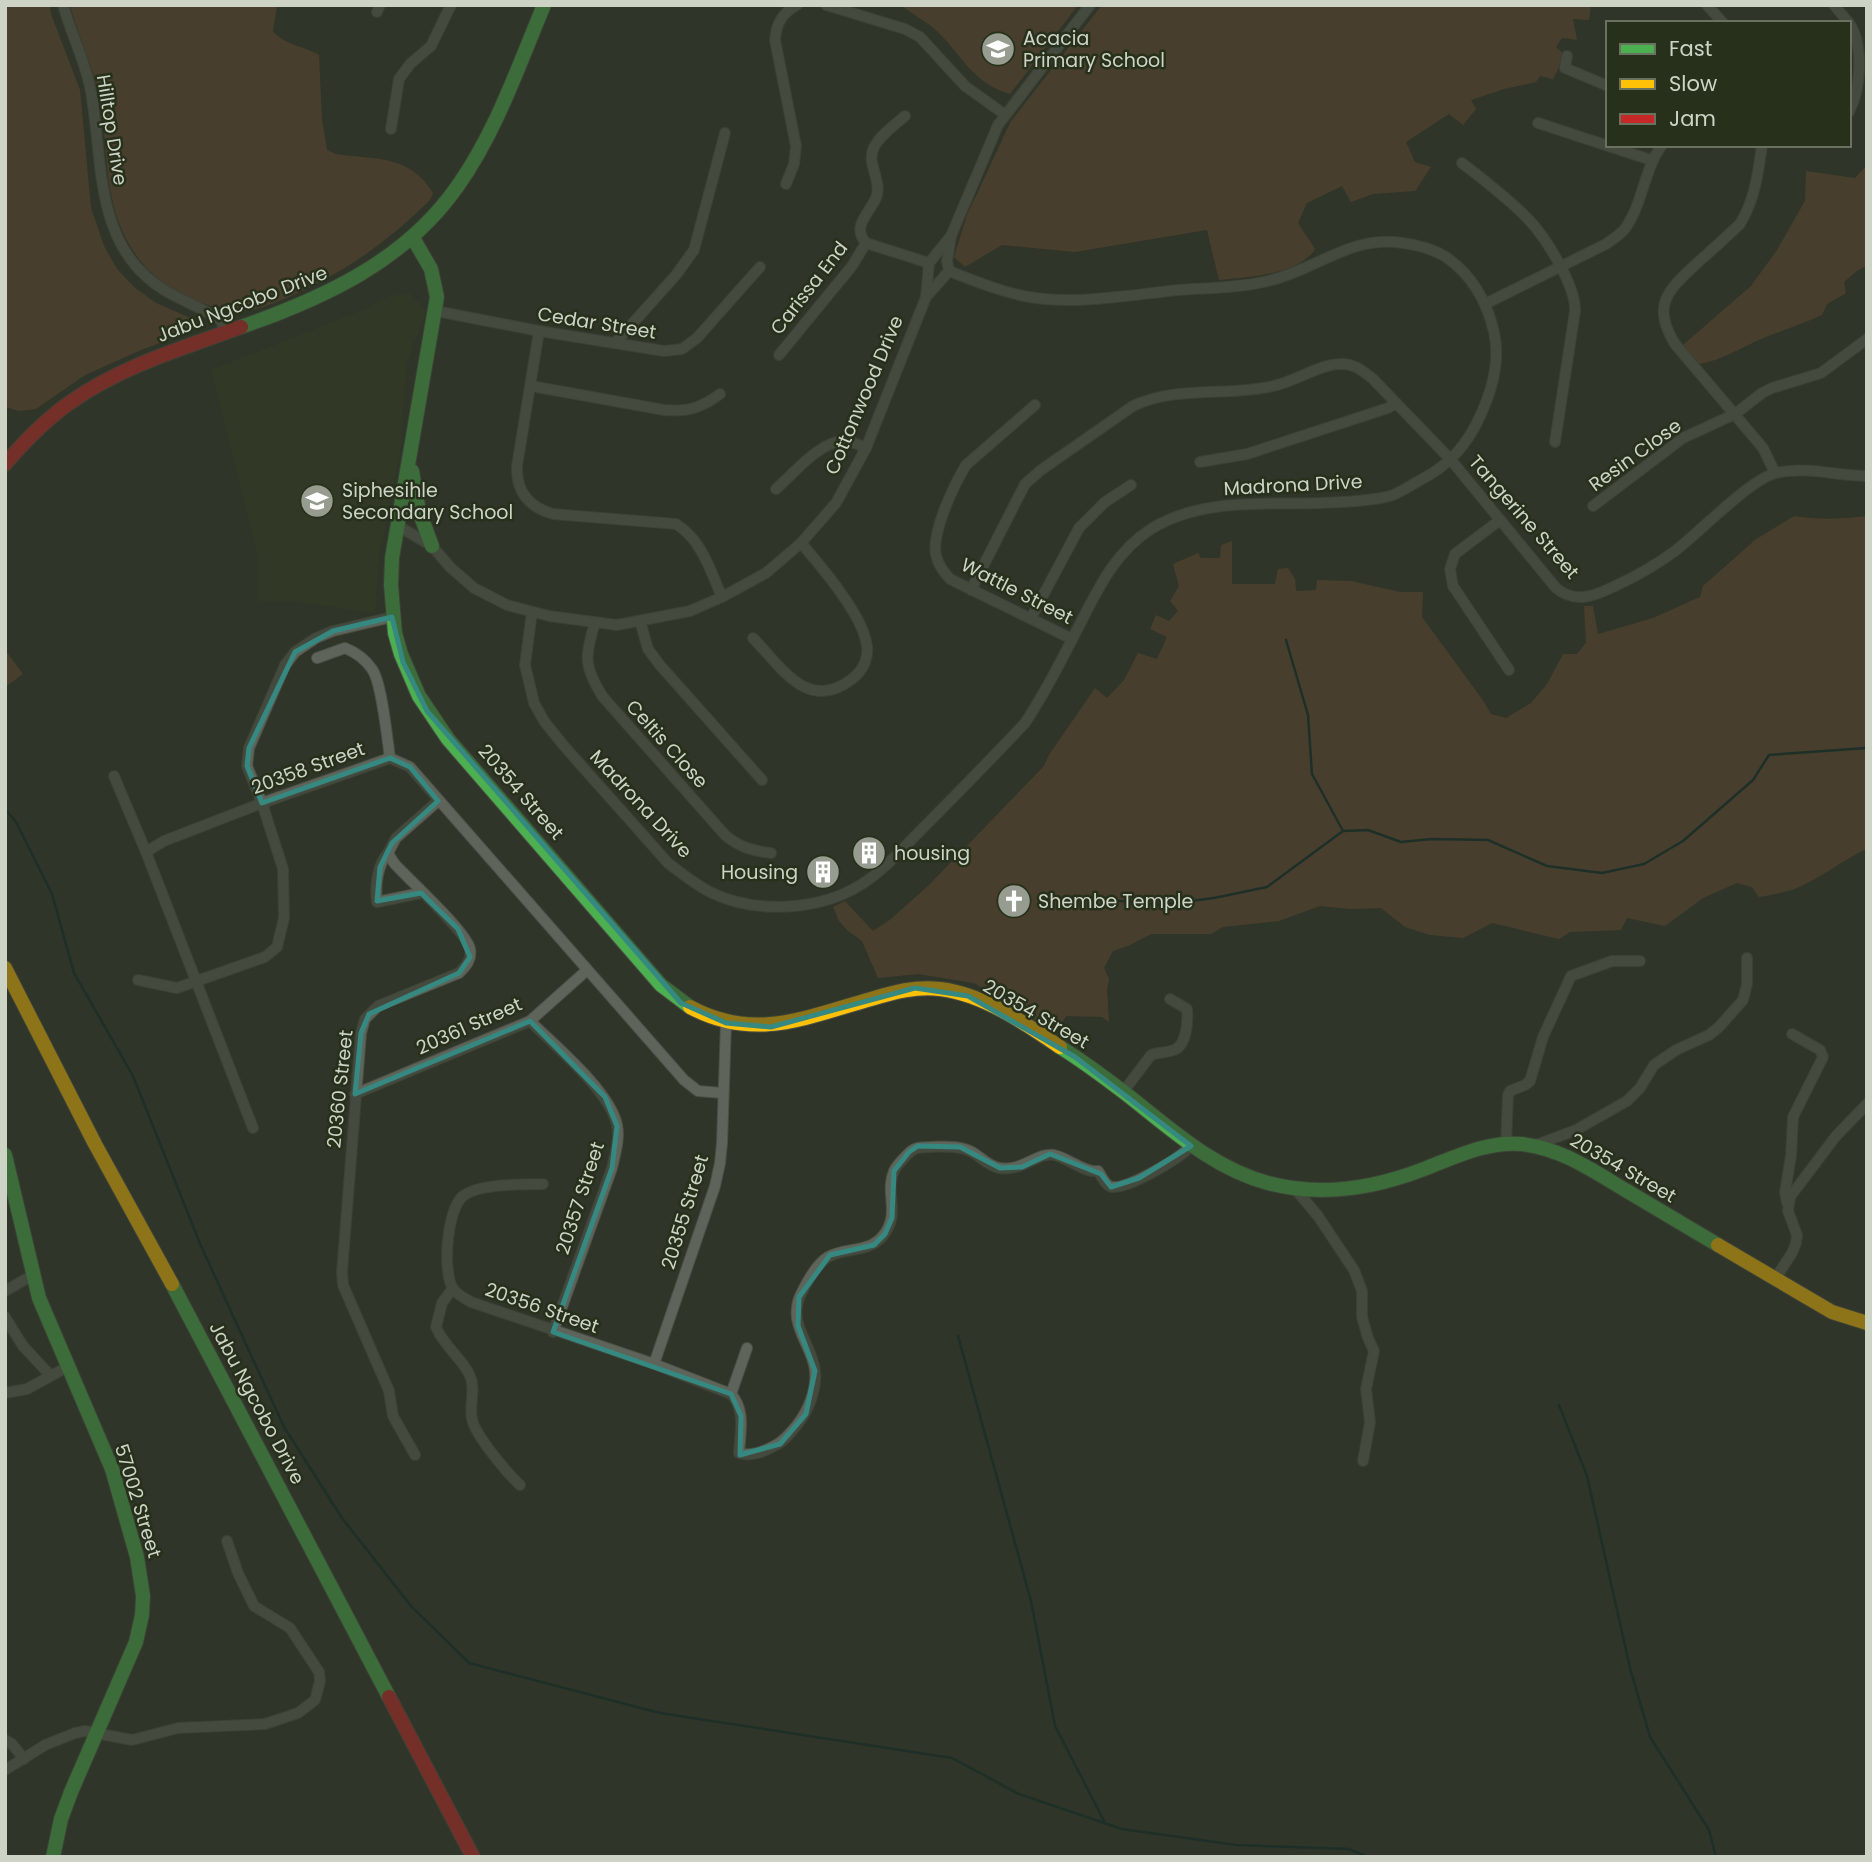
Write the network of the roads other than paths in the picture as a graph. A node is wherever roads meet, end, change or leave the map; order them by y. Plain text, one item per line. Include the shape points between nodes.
1 (64, 5) edge
2 (452, 5) edge
3 (544, 5) edge
4 (797, 5) edge
5 (826, 5) edge
6 (1090, 5) edge
7 (1707, 5) edge
8 (1834, 5) edge
9 (1721, 21) edge
10 (1847, 21) edge
11 (1851, 26) edge
12 (1567, 56) dead end
13 (1606, 85) edge
14 (1851, 105) edge
15 (1004, 114) junction
16 (905, 116) dead end
17 (1538, 123) dead end
18 (391, 129) dead end
19 (725, 133) dead end
20 (1606, 145) edge
21 (1611, 147) edge
22 (1661, 147) edge
23 (1762, 147) edge
24 (1651, 160) junction
25 (1462, 163) dead end
26 (786, 184) dead end
27 (951, 236) junction
28 (413, 237) junction
29 (866, 243) junction
30 (931, 264) junction
31 (761, 267) dead end
32 (1561, 267) junction
33 (946, 269) junction
34 (926, 298) junction
35 (1485, 304) junction
36 (436, 311) junction
37 (539, 331) junction
38 (222, 335) junction
39 (1867, 339) edge
40 (615, 344) junction
41 (779, 355) dead end
42 (531, 386) junction
43 (720, 394) dead end
44 (1395, 403) junction
45 (1035, 405) dead end
46 (1735, 414) junction
47 (1555, 442) dead end
48 (866, 448) junction
49 (411, 449) junction
50 (1451, 460) junction
51 (1200, 462) dead end
52 (5, 464) edge
53 (1775, 473) junction
54 (1867, 476) edge
55 (1131, 485) dead end
56 (776, 489) dead end
57 (1594, 506) dead end
58 (1500, 520) junction
59 (398, 526) junction
60 (801, 543) junction
61 (432, 546) junction
62 (971, 590) junction
63 (722, 597) junction
64 (532, 612) junction
65 (392, 617) junction
66 (1031, 618) junction
67 (640, 621) junction
68 (595, 623) junction
69 (753, 638) dead end
70 (1072, 639) junction
71 (317, 658) dead end
72 (1509, 670) dead end
73 (390, 758) junction
74 (114, 776) dead end
75 (762, 780) dead end
76 (438, 801) junction
77 (262, 803) junction
78 (146, 852) junction
79 (388, 853) junction
80 (771, 853) dead end
81 (421, 892) junction
82 (1747, 958) dead end
83 (1640, 961) dead end
84 (5, 968) edge
85 (586, 971) junction
86 (138, 981) dead end
87 (196, 982) junction
88 (1170, 999) dead end
89 (530, 1021) junction
90 (726, 1023) junction
91 (1792, 1034) dead end
92 (1124, 1092) junction
93 (723, 1093) junction
94 (355, 1094) junction
95 (1867, 1104) edge
96 (253, 1128) dead end
97 (1506, 1144) junction
98 (1191, 1146) junction
99 (1533, 1146) junction
100 (5, 1155) edge
101 (543, 1184) dead end
102 (1296, 1190) junction
103 (1788, 1206) junction
104 (33, 1276) junction
105 (1775, 1279) junction
106 (453, 1288) junction
107 (5, 1291) edge
108 (5, 1317) edge
109 (1867, 1323) edge
110 (553, 1332) junction
111 (747, 1348) dead end
112 (654, 1364) junction
113 (69, 1366) junction
114 (50, 1375) junction
115 (5, 1393) edge
116 (731, 1394) junction
117 (415, 1455) dead end
118 (1363, 1461) dead end
119 (520, 1485) dead end
120 (227, 1541) dead end
121 (99, 1733) junction
122 (5, 1740) edge
123 (24, 1759) junction
124 (5, 1770) edge
125 (53, 1857) edge
126 (473, 1857) edge

1 - 38 street, Hilltop Drive via 91,89 105,198 123,245 147,277 218,318 223,323
2 - 18 street via 431,46 399,79
3 - 28 street, Jabu Ngcobo Drive via 481,150 462,182
4 - 26 street via 782,17 775,40 796,146
5 - 15 street via 920,37 965,86
6 - 15 street, Cottonwood Drive
7 - 9 street
8 - 10 street
11 - 14 street via 1860,55
12 - 13 street via 1564,68
15 - 27 street, Cottonwood Drive
16 - 29 street via 873,150 878,191 860,225
17 - 20 street
19 - 40 street via 694,250
21 - 24 street
22 - 24 street
23 - 46 street via 1747,213 1675,283 1663,309 1666,330 1675,344
24 - 32 street via 1623,232
25 - 32 street via 1531,221
27 - 30 street, Cottonwood Drive
27 - 33 street, Cottonwood Drive
28 - 36 street via 436,285
28 - 38 street, Jabu Ngcobo Drive via 335,290
29 - 30 street
29 - 41 street, Carissa End
30 - 33 street via 943,257
30 - 33 street via 935,277
30 - 34 street, Cottonwood Drive
31 - 40 street, Cedar Street via 682,349
32 - 35 street
32 - 47 street via 1576,302
33 - 34 street, Cottonwood Drive
33 - 35 street, Madrona Drive via 1013,294 1069,300 1267,282 1356,245 1392,241 1420,246 1449,260 1473,282
34 - 48 street, Cottonwood Drive
35 - 50 street, Madrona Drive via 1496,339 1494,377 1475,428
36 - 37 street, Cedar Street
36 - 49 street
37 - 40 street, Cedar Street
37 - 42 street
38 - 52 street, Jabu Ngcobo Drive via 161,356 79,397 40,426
39 - 46 street, Resin Close via 1821,373 1762,393
42 - 43 street via 685,412
42 - 63 street via 517,466 519,489 526,499 554,514 676,524 697,541
44 - 50 street, Tangerine Street
44 - 51 street via 1247,454
44 - 62 street, Tangerine Street via 1360,369 1341,364 1272,387 1148,399 1025,484
45 - 62 street, Wattle Street via 966,465 937,532 940,566 950,579
46 - 53 street via 1763,448
46 - 57 street, Resin Close via 1676,442
48 - 56 street via 832,442
48 - 60 street, Cottonwood Drive via 836,503
49 - 59 street, 20354 Street
49 - 61 street via 417,503
50 - 58 street, Tangerine Street
50 - 70 street, Madrona Drive via 1380,498 1216,506 1154,527 1115,561
53 - 54 street
53 - 58 street, Tangerine Street via 1654,567 1587,597 1571,597 1556,588
55 - 66 street via 1079,528
58 - 72 street via 1455,554 1450,569 1453,586
59 - 61 street, Cottonwood Drive
59 - 65 street, 20354 Street via 390,586
60 - 63 street, Cottonwood Drive via 766,573
60 - 69 street via 862,630 867,643 864,667 834,690 812,692 794,681
61 - 64 street, Cottonwood Drive via 474,588
62 - 66 street, Wattle Street
63 - 67 street, Cottonwood Drive via 690,611
64 - 68 street, Cottonwood Drive
64 - 70 street, Madrona Drive via 525,665 529,685 544,721 564,746 686,878 733,901 770,906 828,899 861,885 887,864 1025,723
65 - 77 street via 316,638 285,664 246,758
65 - 90 street, 20354 Street via 413,689 448,738 662,985 681,1003
66 - 70 street, Wattle Street
67 - 68 street, Cottonwood Drive
67 - 75 street via 644,640 659,664
68 - 80 street, Celtis Close via 586,658 603,697 725,835 753,851
71 - 73 street via 342,648 359,656 374,673
73 - 76 street, 20358 Street via 410,767
73 - 77 street, 20358 Street
74 - 78 street
76 - 79 street via 396,838
76 - 85 street, 20358 Street
77 - 78 street, 20358 Street
77 - 87 street via 283,869 284,918 277,947 265,957
78 - 87 street
79 - 81 street, 20360 Street
79 - 81 street via 380,867 377,902
81 - 94 street, 20360 Street via 458,929 469,945 470,957 458,973 378,1006 369,1014 361,1033
82 - 99 street via 1743,1000 1719,1027 1654,1065 1627,1101 1576,1130
83 - 97 street via 1612,961 1571,975 1543,1037 1530,1081 1508,1096
84 - 126 street, Jabu Ngcobo Drive
85 - 89 street, 20361 Street
85 - 93 street, 20358 Street via 692,1088
86 - 87 street via 177,988
87 - 96 street
88 - 92 street via 1187,1009 1183,1040 1177,1049 1151,1055
89 - 94 street, 20361 Street
89 - 110 street, 20357 Street via 605,1097 617,1125 612,1168
90 - 92 street, 20354 Street via 771,1027 898,991 952,991 1014,1019
90 - 93 street, 20355 Street
91 - 103 street via 1820,1050 1823,1057 1793,1117 1785,1192
92 - 98 street, 20354 Street
93 - 112 street, 20355 Street via 715,1186
94 - 117 street, 20360 Street via 343,1285 389,1391 393,1416
95 - 103 street via 1810,1168
97 - 99 street, 20354 Street
97 - 102 street, 20354 Street via 1374,1185 1344,1191
98 - 102 street, 20354 Street via 1248,1177
98 - 116 street via 1139,1178 1111,1187 1098,1171 1050,1154 1022,1167 1000,1168 960,1147 918,1146 894,1171 892,1218 884,1234 874,1245 830,1255 802,1291 798,1326 815,1371 806,1414 780,1444 739,1454 741,1416
99 - 105 street, 20354 Street via 1586,1165
100 - 104 street, 57002 Street
101 - 106 street via 474,1190 459,1200 452,1214 447,1256
102 - 118 street via 1354,1270 1362,1291 1362,1317 1374,1351 1367,1377 1370,1422
103 - 105 street via 1796,1243
104 - 107 street
104 - 113 street, 57002 Street
105 - 109 street, 20354 Street via 1832,1312
106 - 110 street, 20356 Street via 471,1302
106 - 119 street via 438,1312 436,1327 470,1374 475,1427
108 - 114 street via 23,1346
110 - 112 street, 20356 Street
111 - 116 street
112 - 116 street, 20356 Street
113 - 114 street
113 - 121 street, 57002 Street via 111,1469 137,1557 143,1596 139,1634
114 - 115 street via 27,1389
120 - 121 street via 254,1606 290,1628 319,1672 315,1699 298,1713 265,1724 178,1728 132,1740
121 - 123 street via 75,1733
121 - 125 street, 57002 Street via 68,1801
122 - 123 street
123 - 124 street

